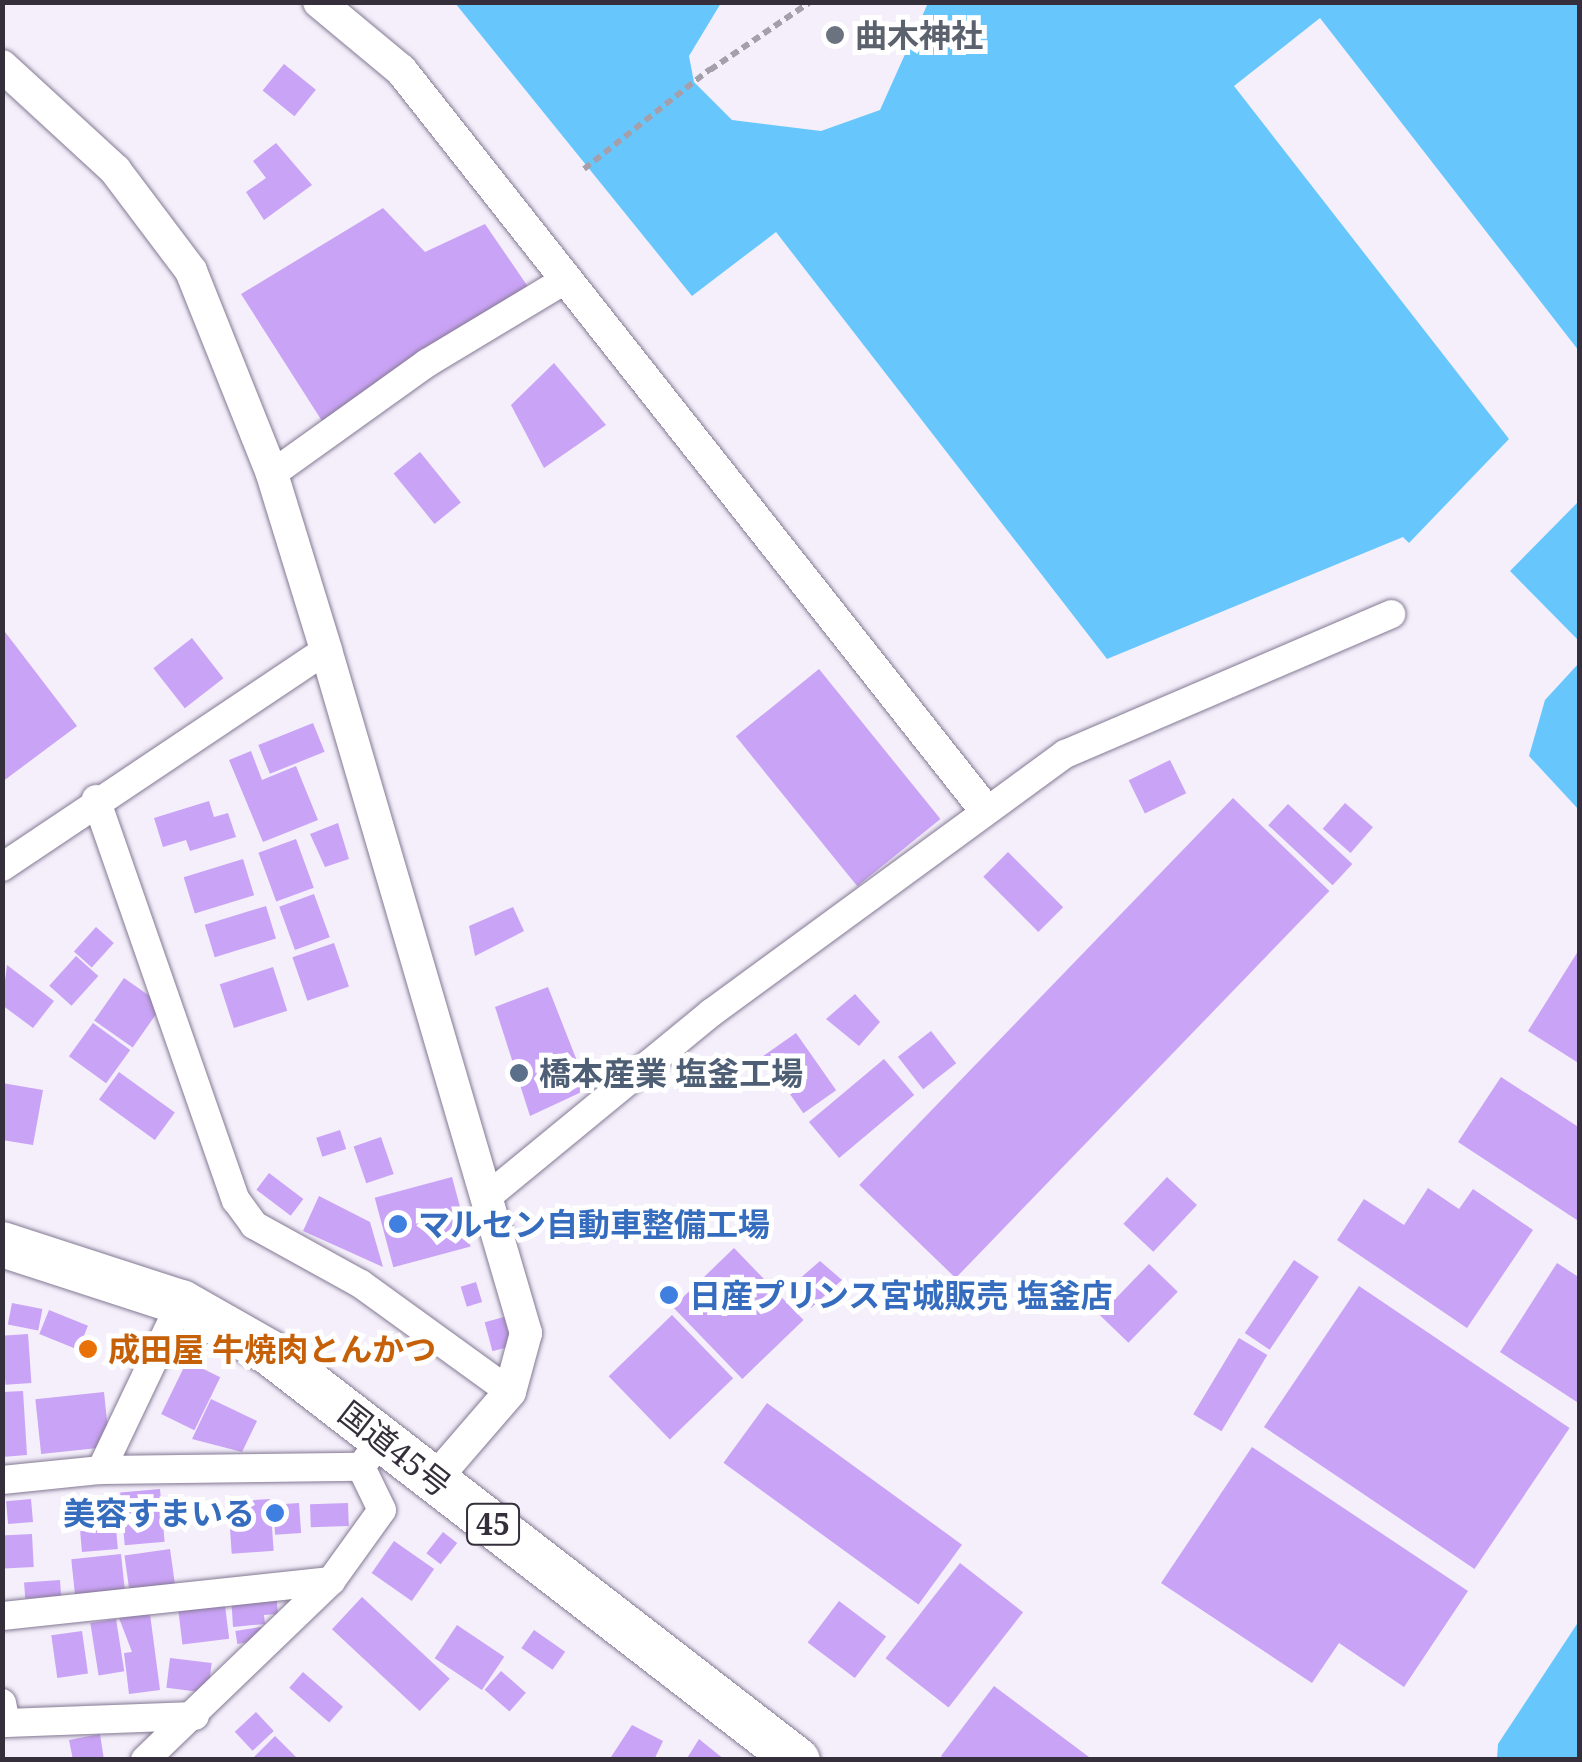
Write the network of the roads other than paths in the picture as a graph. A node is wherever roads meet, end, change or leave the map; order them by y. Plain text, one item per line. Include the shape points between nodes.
1 (318, 2) edge
2 (2, 66) edge
3 (565, 280) junction
4 (272, 474) junction
5 (1391, 614) dead end
6 (326, 650) junction
7 (96, 799) junction
8 (983, 807) junction
9 (2, 867) edge
10 (487, 1197) junction
11 (2, 1244) edge
12 (181, 1302) junction
13 (510, 1392) junction
14 (372, 1452) junction
15 (102, 1470) junction
16 (434, 1479) junction
17 (2, 1480) edge
18 (331, 1581) junction
19 (2, 1616) edge
20 (2, 1704) edge
21 (196, 1716) junction
22 (145, 1760) edge
23 (797, 1760) edge

1 - 3 street via 401,70
2 - 4 street via 115,170 191,272
3 - 4 street via 426,363
3 - 8 street
4 - 6 street
5 - 8 street via 1065,754
6 - 7 street
6 - 10 street
7 - 9 street
7 - 13 street via 236,1200 254,1224 361,1284
8 - 10 street
10 - 13 street via 526,1333
11 - 12 highway, 国道45号 / 45
12 - 14 highway, 国道45号 / 45 via 269,1352
12 - 15 street
13 - 16 street
14 - 15 street
14 - 16 highway, 国道45号 / 45
14 - 18 street via 382,1510
15 - 17 street
16 - 23 highway, 国道45号 / 45
18 - 19 street
18 - 21 street
20 - 21 street via 6,1723
21 - 22 street

